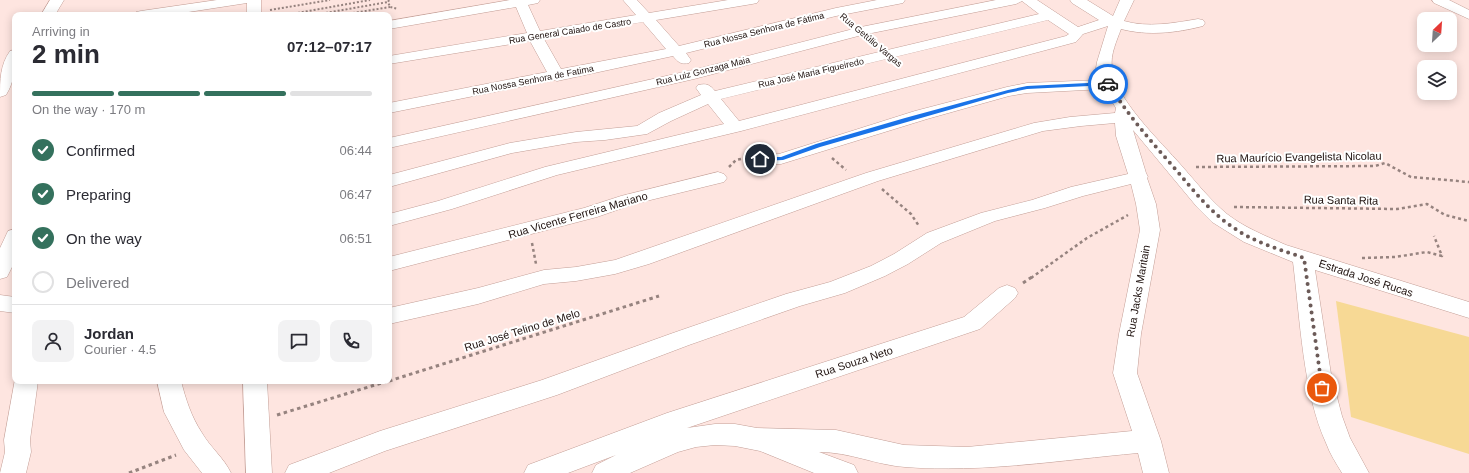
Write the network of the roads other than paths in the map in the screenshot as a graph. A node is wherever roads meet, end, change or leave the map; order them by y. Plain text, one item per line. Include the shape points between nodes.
1 (57, 0) edge
2 (245, 0) edge
3 (249, 0) edge
4 (630, 0) edge
5 (752, 0) edge
6 (824, 0) edge
7 (898, 0) edge
8 (1016, 0) edge
9 (1028, 0) edge
10 (1077, 0) edge
11 (1127, 0) edge
12 (1439, 0) edge
13 (527, 1) edge
14 (50, 12) edge
15 (162, 12) edge
16 (204, 12) edge
17 (836, 12) junction
18 (1466, 12) edge
19 (1050, 15) junction
20 (647, 18) junction
21 (1115, 22) junction
22 (1198, 23) dead end
23 (392, 24) edge
24 (1074, 30) junction
25 (535, 36) junction
26 (874, 43) junction
27 (12, 51) edge
28 (677, 51) junction
29 (0, 54) edge
30 (392, 60) edge
31 (12, 62) edge
32 (694, 74) junction
33 (557, 76) junction
34 (918, 79) junction
35 (1109, 84) junction
36 (0, 92) edge
37 (12, 94) edge
38 (0, 96) edge
39 (711, 96) junction
40 (392, 107) edge
41 (1123, 113) junction
42 (735, 127) junction
43 (392, 143) edge
44 (760, 159) road end
45 (1139, 177) junction
46 (718, 178) road end
47 (392, 180) edge
48 (392, 219) edge
49 (12, 243) edge
50 (1304, 258) junction
51 (392, 263) edge
52 (0, 272) edge
53 (1007, 293) road end
54 (1469, 310) edge
55 (392, 315) edge
56 (26, 384) edge
57 (170, 384) edge
58 (255, 384) edge
59 (757, 439) junction
60 (1148, 441) junction
61 (13, 473) edge
62 (218, 473) edge
63 (259, 473) edge
64 (298, 473) edge
65 (537, 473) edge
66 (605, 473) edge
67 (845, 473) edge
68 (1156, 473) edge
69 (1356, 473) edge

1 - 14 street
2 - 15 street
3 - 16 street
4 - 20 street
5 - 20 street, Rua General Caiado de Castro
6 - 17 street, Rua Getúlio Vargas
7 - 17 street, Rua Nossa Senhora de Fátima
8 - 26 street, Rua Luiz Gonzaga Maia
9 - 19 street
10 - 21 street
11 - 21 street, Estrada José Rucas
12 - 18 street
13 - 23 street
13 - 25 street
17 - 26 street, Rua Getúlio Vargas
17 - 28 street, Rua Nossa Senhora de Fátima
19 - 24 street
19 - 26 street, Rua José Maria Figueiredo
20 - 25 street, Rua General Caiado de Castro
20 - 28 street
21 - 22 street via 1160,29
21 - 24 street
21 - 35 street, Estrada José Rucas via 1103,60
24 - 34 street via 1076,35 1071,39
25 - 30 street, Rua General Caiado de Castro
25 - 33 street
26 - 32 street, Rua Luiz Gonzaga Maia
26 - 34 street, Rua Getúlio Vargas
26 - 39 street, Rua José Maria Figueiredo
27 - 29 street
28 - 32 street
28 - 33 street, Rua Nossa Senhora de Fatima
31 - 36 street
32 - 39 street
32 - 43 street, Rua Luiz Gonzaga Maia
33 - 40 street, Rua Nossa Senhora de Fatima
34 - 42 street
35 - 41 street, Estrada José Rucas
35 - 44 street via 1027,88 1008,92 781,159
37 - 38 street
39 - 42 street
39 - 47 street, Rua José Maria Figueiredo via 641,130 510,148
41 - 45 street, Rua Jacks Maritain via 1125,136
41 - 50 street, Estrada José Rucas via 1208,206 1235,229
41 - 55 street via 1040,127 864,180 615,267 538,279 478,296
42 - 48 street via 551,171
45 - 60 street, Rua Jacks Maritain via 1150,230 1125,373
45 - 64 street via 1078,191 988,217 934,238 884,268 837,288 794,300 548,388 380,442
46 - 51 street, Rua Vicente Ferreira Mariano
49 - 52 street
50 - 54 street, Estrada José Rucas
50 - 69 street via 1319,374 1329,416 1338,442
53 - 65 street, Rua Souza Neto via 972,323 667,424
56 - 61 street via 17,440 18,452
57 - 62 street via 177,412 197,447
58 - 63 street
59 - 60 street via 836,441 904,456 967,458
59 - 66 street via 712,435 677,440 647,451
59 - 67 street
60 - 68 street, Rua Jacks Maritain

